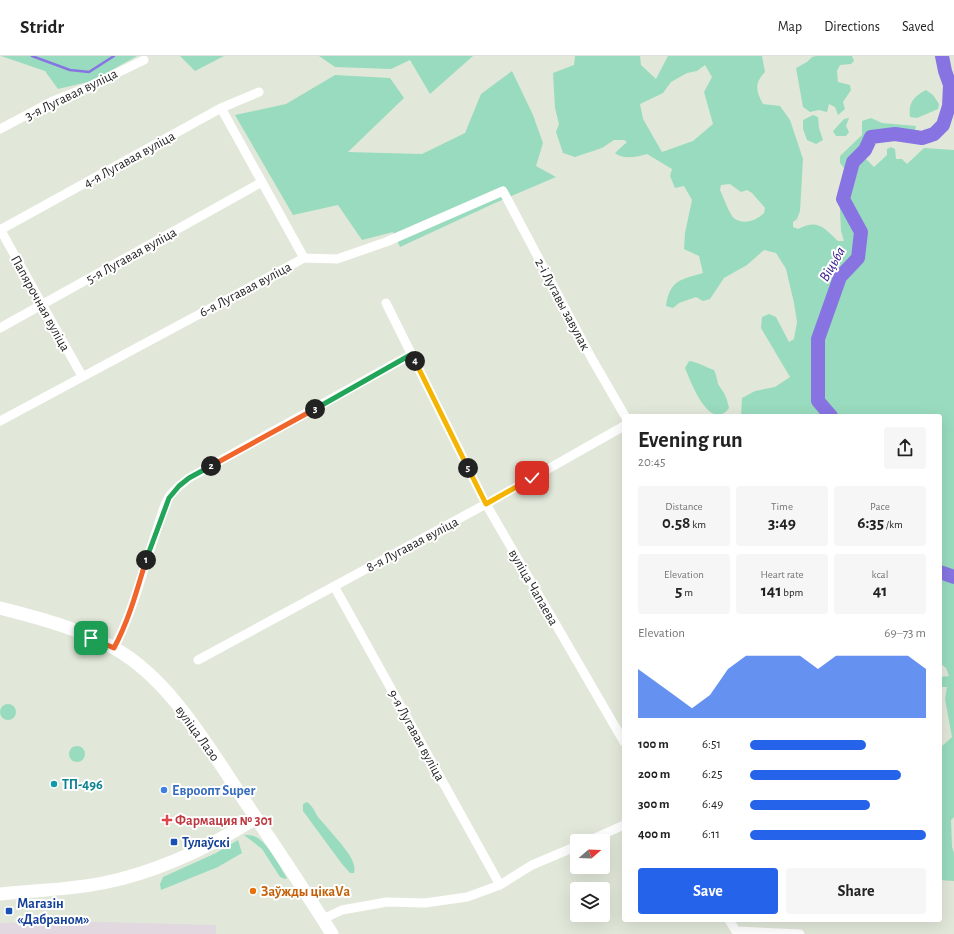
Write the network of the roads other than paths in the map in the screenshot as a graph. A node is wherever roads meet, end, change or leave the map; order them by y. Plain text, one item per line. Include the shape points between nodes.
1 (144, 60) dead end
2 (259, 92) dead end
3 (221, 108) junction
4 (0, 129) edge
5 (262, 182) junction
6 (503, 191) joint
7 (0, 230) edge
8 (304, 258) junction
9 (386, 303) dead end
10 (42, 305) junction
11 (0, 328) edge
12 (412, 354) junction
13 (82, 376) junction
14 (624, 414) edge
15 (0, 421) edge
16 (622, 427) edge
17 (486, 504) junction
18 (334, 586) junction
19 (0, 608) edge
20 (114, 648) junction
21 (198, 660) dead end
22 (622, 739) edge
23 (256, 818) junction
24 (622, 826) edge
25 (604, 834) edge
26 (570, 849) edge
27 (500, 885) junction
28 (0, 894) edge
29 (323, 919) junction
30 (730, 922) edge
31 (332, 934) edge
32 (800, 934) edge

1 - 4 street, 3-я Лугавая вуліца via 53,101
2 - 3 street, 4-я Лугавая вуліца
3 - 5 street
3 - 7 street, 4-я Лугавая вуліца
5 - 8 street
5 - 10 street, 5-я Лугавая вуліца
6 - 8 street, 6-я Лугавая вуліца via 386,242 337,259
6 - 14 street, 2-і Лугавы завулак
7 - 10 street, Папярочная вуліца
8 - 13 street, 6-я Лугавая вуліца
9 - 12 street, вуліца Чапаева
10 - 11 street, 5-я Лугавая вуліца
10 - 13 street, Папярочная вуліца
12 - 17 street, вуліца Чапаева
12 - 20 street via 196,474 179,486 169,498 130,612
13 - 15 street, 6-я Лугавая вуліца
16 - 17 street, 8-я Лугавая вуліца
17 - 18 street, 8-я Лугавая вуліца
17 - 22 street, вуліца Чапаева
18 - 21 street, 8-я Лугавая вуліца
18 - 27 street, 9-я Лугавая вуліца
19 - 20 main road, вуліца Лазо via 67,627
20 - 23 main road, вуліца Лазо via 144,669 180,706
23 - 28 main road via 193,853 149,872 91,885
23 - 29 main road, вуліца Лазо
24 - 25 street
26 - 27 street via 532,865
27 - 29 street via 467,897 425,903 387,902 342,910
29 - 31 main road, вуліца Лазо
30 - 32 street via 736,931

